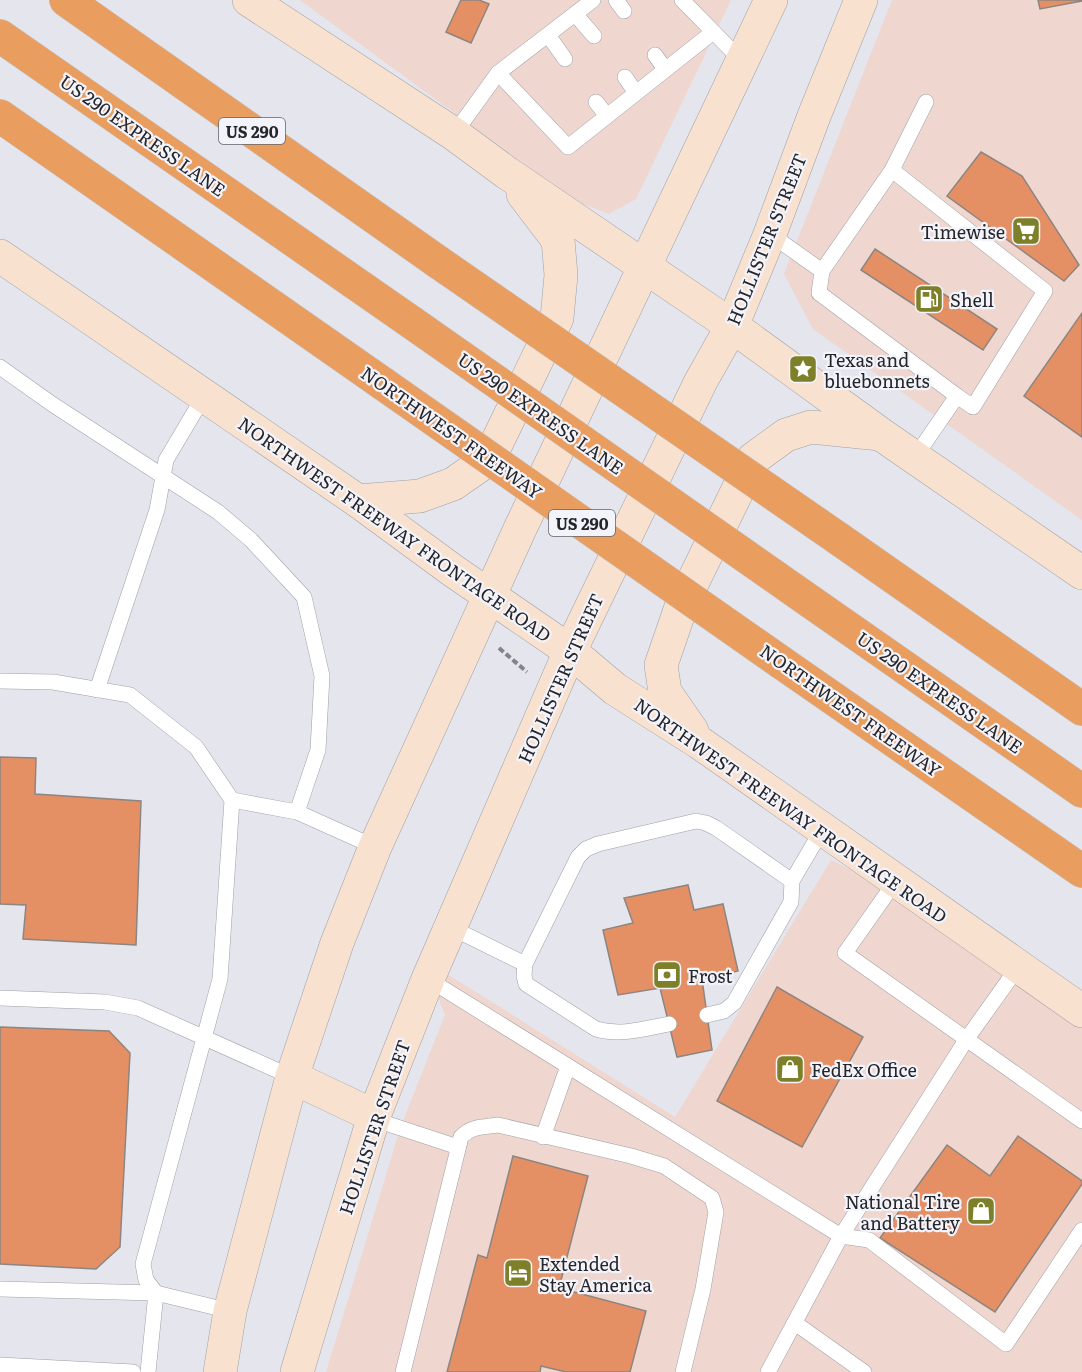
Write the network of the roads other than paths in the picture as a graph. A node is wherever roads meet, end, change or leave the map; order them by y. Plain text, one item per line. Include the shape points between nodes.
1 (66, 0) edge
2 (249, 0) edge
3 (592, 0) edge
4 (682, 0) edge
5 (771, 0) edge
6 (861, 0) edge
7 (575, 14) junction
8 (713, 32) junction
9 (548, 35) junction
10 (0, 36) edge
11 (594, 36) dead end
12 (655, 55) dead end
13 (565, 59) dead end
14 (741, 61) junction
15 (665, 69) junction
16 (498, 73) junction
17 (625, 77) dead end
18 (636, 93) junction
19 (596, 102) dead end
20 (926, 102) dead end
21 (0, 116) edge
22 (607, 116) junction
23 (454, 134) junction
24 (892, 170) junction
25 (507, 173) junction
26 (770, 234) junction
27 (0, 256) edge
28 (644, 267) junction
29 (822, 272) junction
30 (732, 326) junction
31 (0, 367) edge
32 (204, 396) junction
33 (957, 396) junction
34 (882, 435) junction
35 (915, 457) junction
36 (162, 476) junction
37 (358, 501) junction
38 (1082, 573) edge
39 (490, 596) junction
40 (570, 651) junction
41 (0, 681) edge
42 (97, 690) junction
43 (1082, 709) edge
44 (700, 743) junction
45 (1082, 791) edge
46 (232, 800) junction
47 (297, 812) junction
48 (822, 830) junction
49 (375, 847) junction
50 (1082, 871) edge
51 (792, 881) junction
52 (895, 882) junction
53 (450, 927) junction
54 (525, 964) junction
55 (1018, 967) junction
56 (428, 979) junction
57 (0, 998) edge
58 (1082, 1011) edge
59 (707, 1015) dead end
60 (669, 1024) dead end
61 (204, 1039) junction
62 (966, 1040) junction
63 (568, 1066) junction
64 (292, 1077) junction
65 (373, 1118) junction
66 (1082, 1120) edge
67 (543, 1137) junction
68 (458, 1147) junction
69 (1082, 1230) edge
70 (841, 1236) junction
71 (0, 1289) edge
72 (156, 1293) junction
73 (230, 1311) junction
74 (795, 1323) junction
75 (0, 1365) edge
76 (133, 1372) edge
77 (148, 1372) edge
78 (220, 1372) edge
79 (297, 1372) edge
80 (404, 1372) edge
81 (683, 1372) edge
82 (768, 1372) edge
83 (864, 1372) edge

1 - 43 highway, US 290, bridge
2 - 23 main road
3 - 7 lane
4 - 8 lane
5 - 14 main road
6 - 26 main road, HOLLISTER STREET
7 - 9 lane
7 - 11 lane
8 - 14 lane
8 - 15 lane
9 - 13 lane
9 - 16 lane
10 - 45 highway, US 290 EXPRESS LANE, bridge
12 - 15 lane
14 - 28 main road
15 - 18 lane
16 - 22 lane via 568,147
16 - 23 lane
17 - 18 lane
18 - 22 lane
19 - 22 lane
20 - 24 lane
21 - 50 highway, NORTHWEST FREEWAY / US 290, bridge
23 - 25 main road
24 - 29 lane
24 - 33 lane via 1045,291 973,407
25 - 28 main road
25 - 37 main road via 558,240 561,275 557,318 489,459 453,484 420,496
26 - 29 lane
26 - 30 main road, HOLLISTER STREET
27 - 32 main road, NORTHWEST FREEWAY FRONTAGE ROAD
28 - 30 main road
28 - 39 main road
29 - 33 lane via 819,293
30 - 34 main road
30 - 40 main road, HOLLISTER STREET via 701,381
31 - 36 lane
32 - 36 lane via 172,449
32 - 37 main road, NORTHWEST FREEWAY FRONTAGE ROAD
33 - 35 lane
34 - 35 main road
34 - 44 main road via 811,427 786,435 753,459 682,604 661,665 664,692
35 - 38 main road
36 - 42 lane via 156,510
36 - 47 lane via 218,512 304,597 322,676 318,750
37 - 39 main road, NORTHWEST FREEWAY FRONTAGE ROAD
39 - 40 main road, NORTHWEST FREEWAY FRONTAGE ROAD
39 - 49 main road
40 - 44 main road, NORTHWEST FREEWAY FRONTAGE ROAD via 615,689
40 - 53 main road, HOLLISTER STREET
41 - 42 lane via 53,682
42 - 46 lane via 130,695 196,747
44 - 48 main road, NORTHWEST FREEWAY FRONTAGE ROAD
46 - 47 lane
46 - 61 lane via 220,979
47 - 49 lane
48 - 51 lane
48 - 52 main road, NORTHWEST FREEWAY FRONTAGE ROAD
49 - 64 main road
51 - 54 lane via 706,823 696,821 598,844 578,857
51 - 59 lane via 791,902 734,1003 724,1011
52 - 55 main road, NORTHWEST FREEWAY FRONTAGE ROAD
52 - 62 lane via 845,953
53 - 54 lane
53 - 56 main road, HOLLISTER STREET
54 - 60 lane via 526,984 596,1029 623,1033
55 - 58 main road, NORTHWEST FREEWAY FRONTAGE ROAD
55 - 62 lane
56 - 63 lane
56 - 65 main road, HOLLISTER STREET
57 - 61 lane via 105,1002 138,1008
61 - 64 lane
61 - 72 lane via 143,1264 146,1280
62 - 66 lane
62 - 70 lane
63 - 67 lane
63 - 70 lane
64 - 65 main road
64 - 73 main road
65 - 68 lane
65 - 79 main road, HOLLISTER STREET
67 - 68 lane via 498,1125 487,1126 466,1131
67 - 81 lane via 664,1166 712,1198 716,1212
68 - 80 lane
69 - 70 lane via 1006,1344 868,1240
70 - 74 lane
71 - 72 lane
72 - 73 lane
72 - 77 lane
73 - 78 main road
74 - 82 lane
74 - 83 lane
75 - 76 lane

